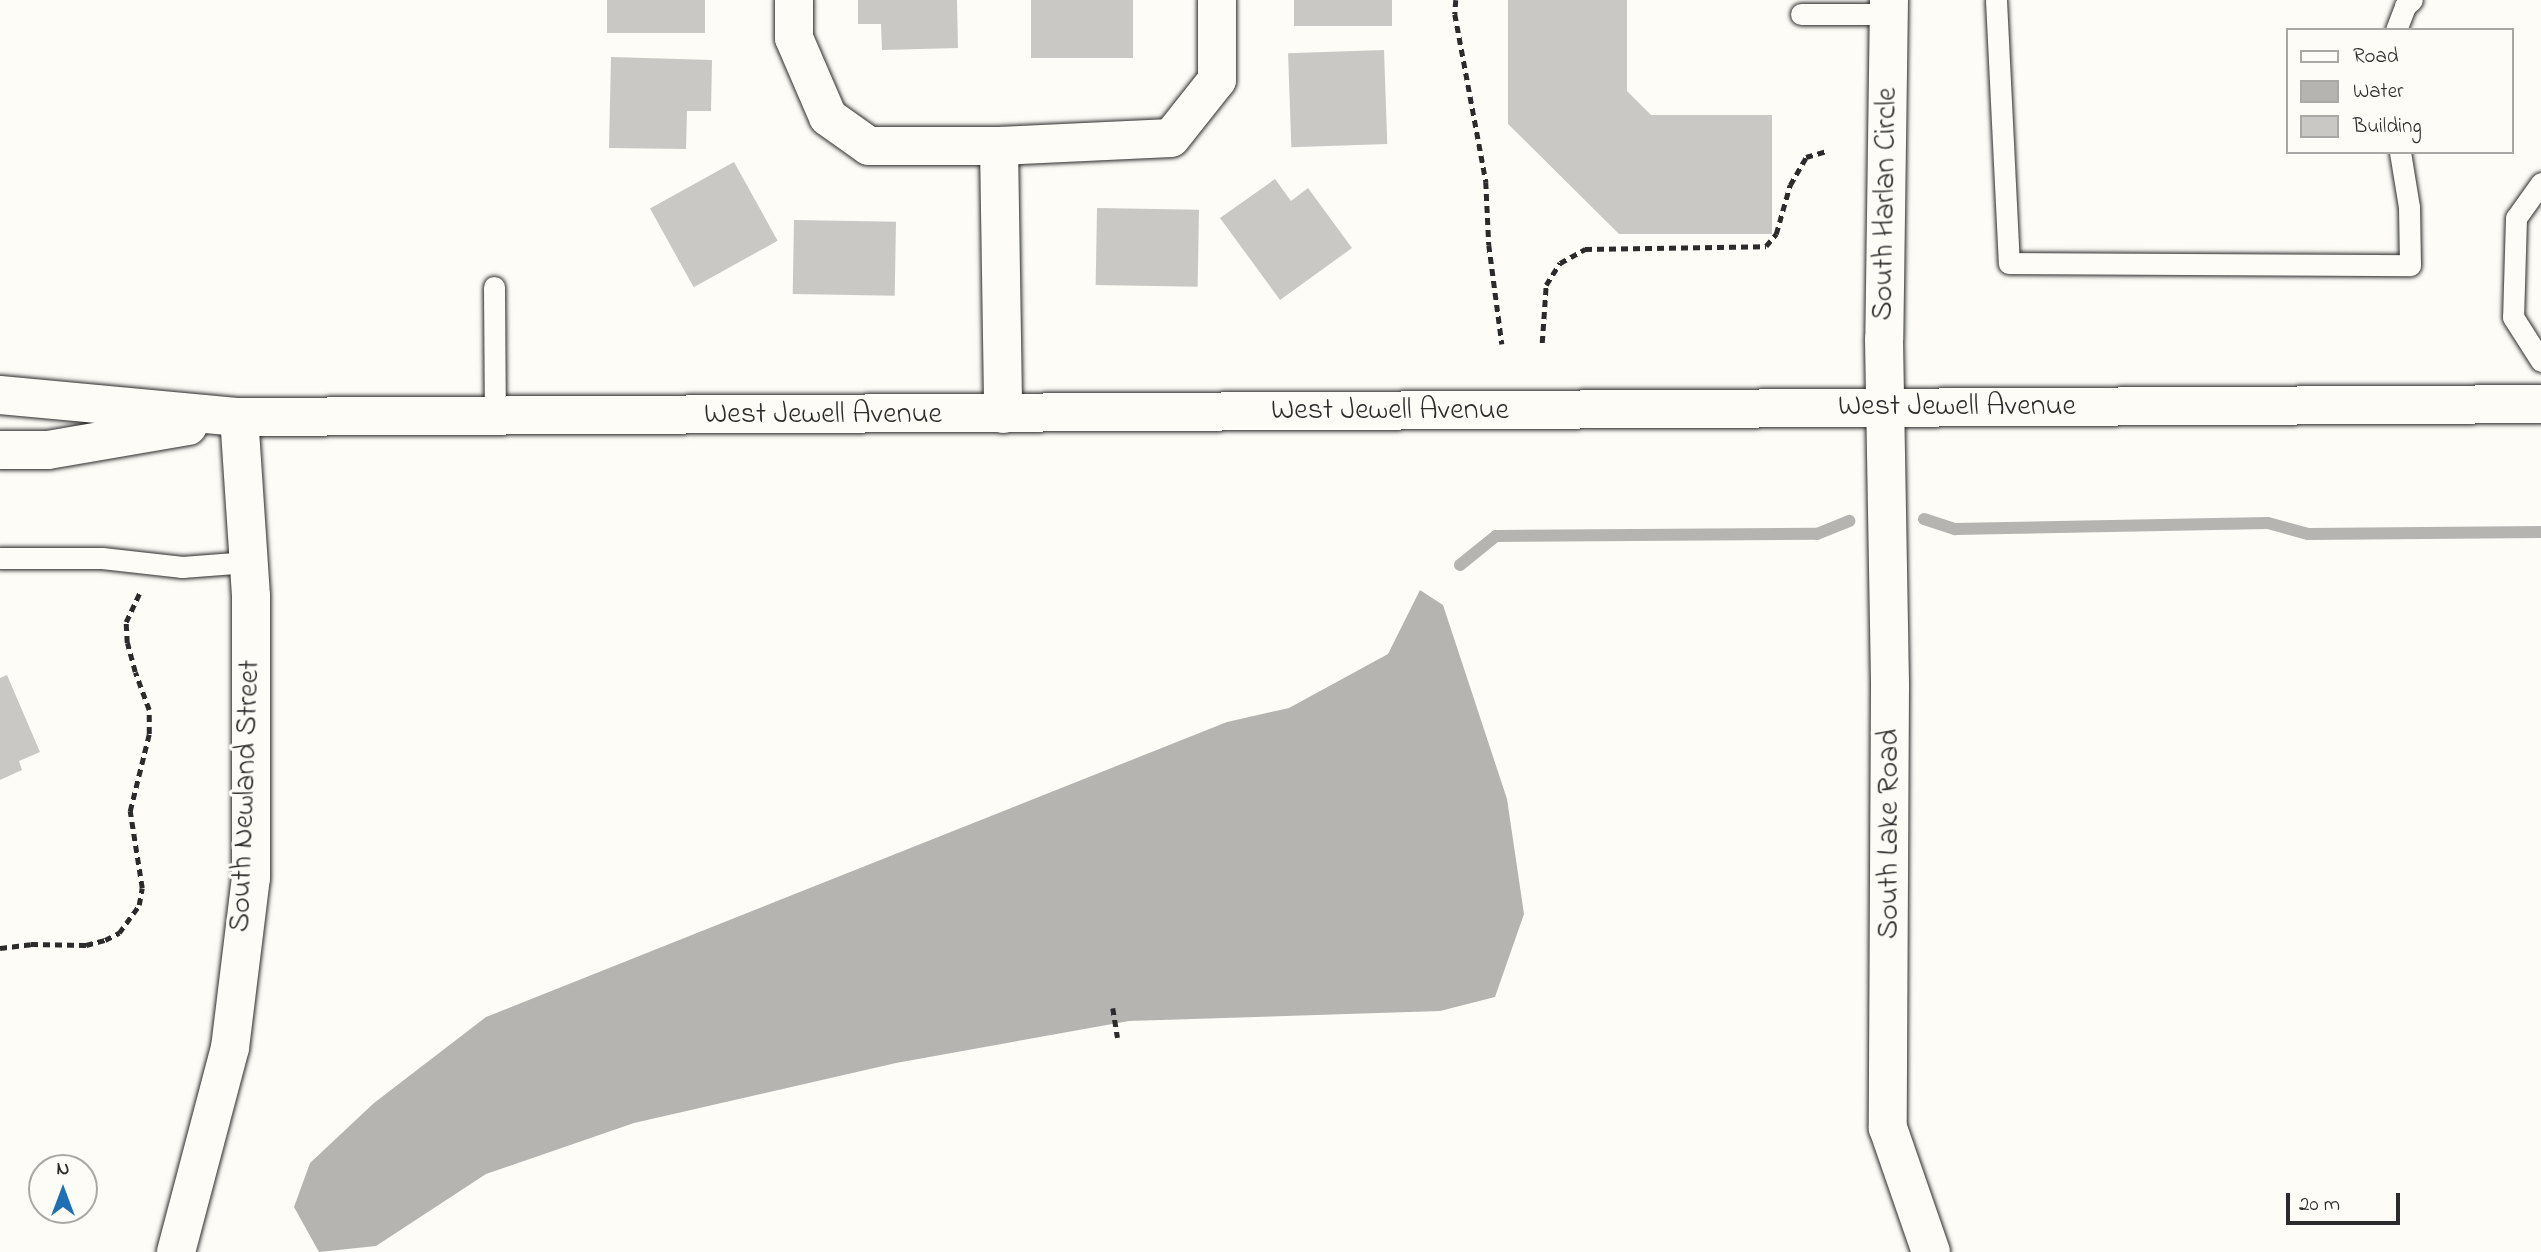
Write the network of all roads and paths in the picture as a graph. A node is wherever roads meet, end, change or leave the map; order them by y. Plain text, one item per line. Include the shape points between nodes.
1 (794, 0) edge
2 (1217, 0) edge
3 (1456, 0) edge
4 (1996, 0) edge
5 (2412, 0) edge
6 (1889, 7) edge
7 (1801, 14) dead end
8 (2397, 28) edge
9 (999, 146) junction
10 (1827, 151) dead end
11 (2400, 154) edge
12 (2541, 183) edge
13 (494, 287) dead end
14 (1542, 343) dead end
15 (1502, 344) dead end
16 (2541, 361) edge
17 (0, 395) edge
18 (2541, 404) edge
19 (1884, 408) junction
20 (1003, 414) junction
21 (495, 416) junction
22 (239, 417) junction
23 (0, 450) edge
24 (0, 558) edge
25 (248, 562) junction
26 (166, 564) junction
27 (0, 948) edge
28 (1113, 1008) dead end
29 (1118, 1038) dead end
30 (176, 1252) edge
31 (1931, 1252) edge

1 - 9 street via 794,38 828,117 869,146
2 - 9 street via 1217,80 1171,138
3 - 15 path via 1486,182
4 - 11 lane via 2009,263 2410,265 2409,207
5 - 8 lane
6 - 7 lane
6 - 19 street, South Harlan Circle
9 - 20 street
10 - 14 path via 1806,157 1790,185 1776,234 1766,246 1585,249 1560,263 1546,285
12 - 16 lane via 2516,218 2513,317
13 - 21 lane
17 - 22 street, West Jewell Avenue
18 - 19 street, West Jewell Avenue
19 - 20 street, West Jewell Avenue
19 - 31 street, South Lake Road via 1890,686 1888,1128
20 - 21 street, West Jewell Avenue
21 - 22 street, West Jewell Avenue
22 - 23 street, West Jewell Avenue via 48,450
22 - 25 street, South Newland Street
24 - 26 lane via 102,558
25 - 26 lane
25 - 30 street, South Newland Street via 251,878 230,1048
26 - 27 path via 152,574 126,622 132,662 149,710 149,734 130,811 142,888 139,905 119,933 106,940
28 - 29 path

